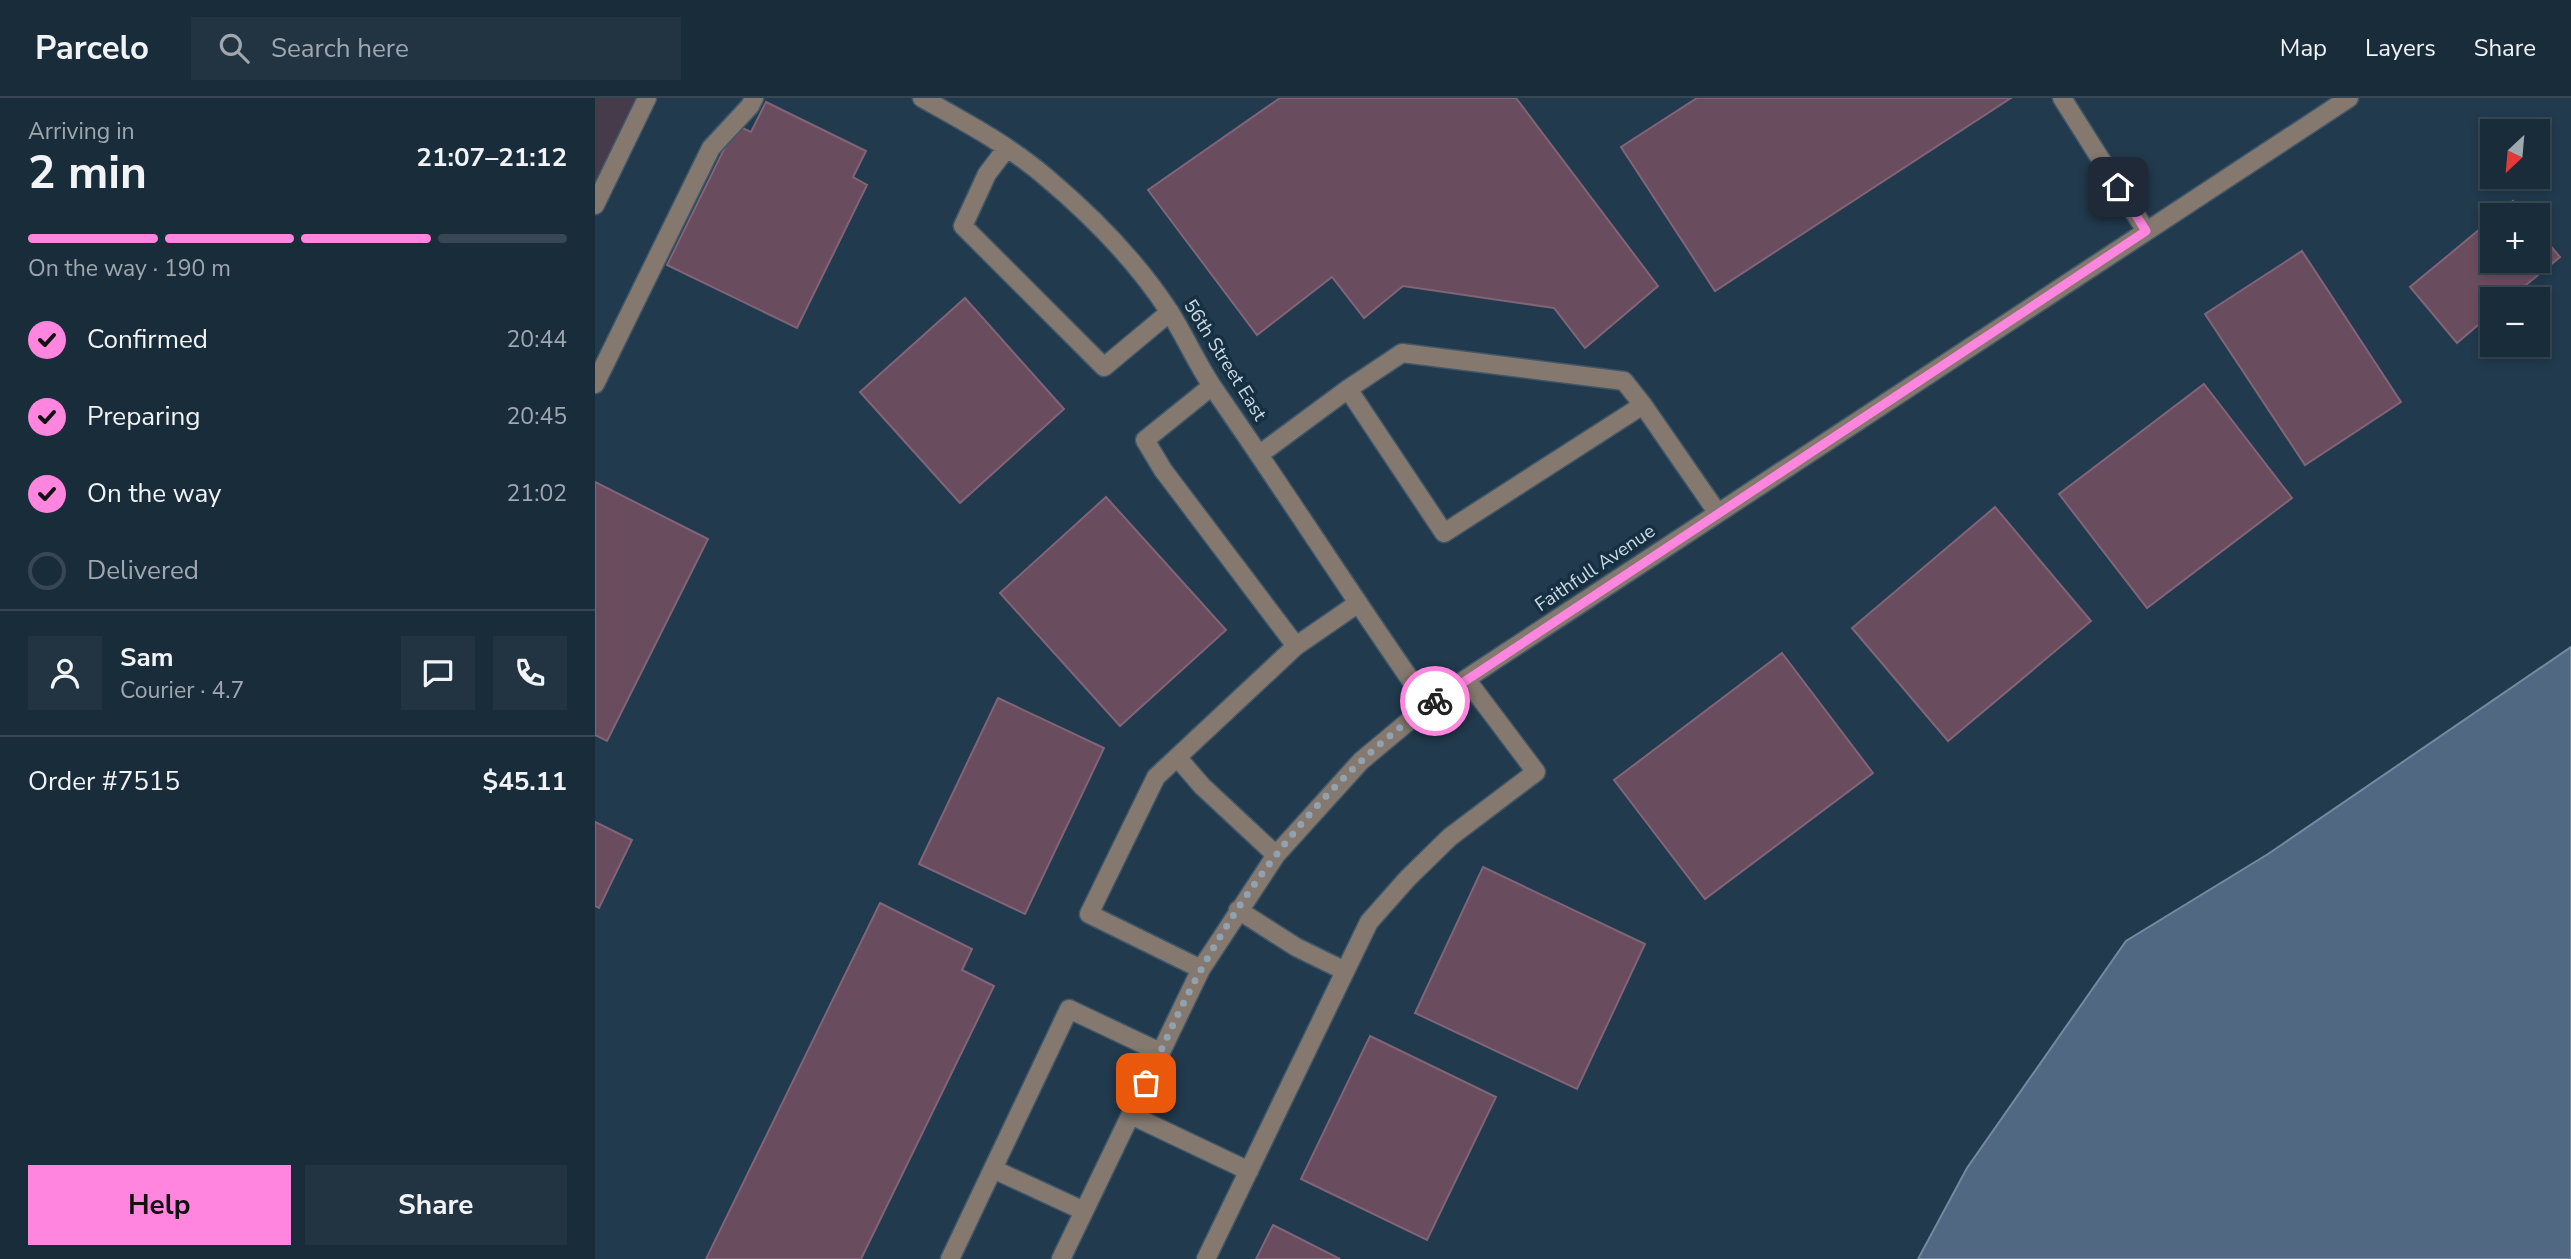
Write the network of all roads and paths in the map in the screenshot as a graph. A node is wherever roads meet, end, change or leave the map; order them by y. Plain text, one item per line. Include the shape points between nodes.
1 (647, 98) edge
2 (754, 98) edge
3 (922, 98) edge
4 (2062, 98) edge
5 (2349, 98) edge
6 (1006, 149) junction
7 (595, 205) edge
8 (2146, 231) junction
9 (1170, 312) junction
10 (595, 384) edge
11 (1212, 386) junction
12 (1348, 389) junction
13 (1643, 405) junction
14 (1260, 454) junction
15 (1717, 512) junction
16 (1357, 604) junction
17 (1296, 646) junction
18 (1466, 679) junction
19 (1428, 705) junction
20 (1177, 757) junction
21 (1276, 855) junction
22 (1238, 910) junction
23 (1201, 969) junction
24 (1345, 971) junction
25 (1160, 1052) junction
26 (1131, 1115) junction
27 (993, 1169) junction
28 (1249, 1171) junction
29 (1084, 1212) junction
30 (950, 1259) edge
31 (1061, 1259) edge
32 (1206, 1259) edge

1 - 7 street
2 - 10 street via 711,148
3 - 6 street, 56th Street East
4 - 8 street
5 - 8 street, Faithfull Avenue
6 - 9 street, 56th Street East via 1047,178 1104,232
6 - 9 street via 987,174 963,226 1104,368
8 - 15 street, Faithfull Avenue
9 - 11 street, 56th Street East
11 - 14 street, 56th Street East
11 - 17 street via 1145,440
12 - 13 street via 1402,353 1624,381
12 - 13 street via 1444,533
12 - 14 street
13 - 15 street
14 - 16 street, 56th Street East
15 - 18 street, Faithfull Avenue
16 - 17 street
16 - 19 street, 56th Street East
17 - 20 street
18 - 19 street, Faithfull Avenue
18 - 24 street via 1536,772 1450,837 1408,878 1369,922
19 - 21 street, Faithfull Avenue via 1361,761
20 - 21 street
20 - 23 street via 1156,776 1089,914
21 - 22 street, Faithfull Avenue
22 - 23 street, Faithfull Avenue
22 - 24 street
23 - 25 street, Faithfull Avenue
24 - 28 street
25 - 26 street, Faithfull Avenue
25 - 27 street via 1069,1009
26 - 28 street
26 - 29 street, Faithfull Avenue
27 - 29 street
27 - 30 street
28 - 32 street
29 - 31 street, Faithfull Avenue

